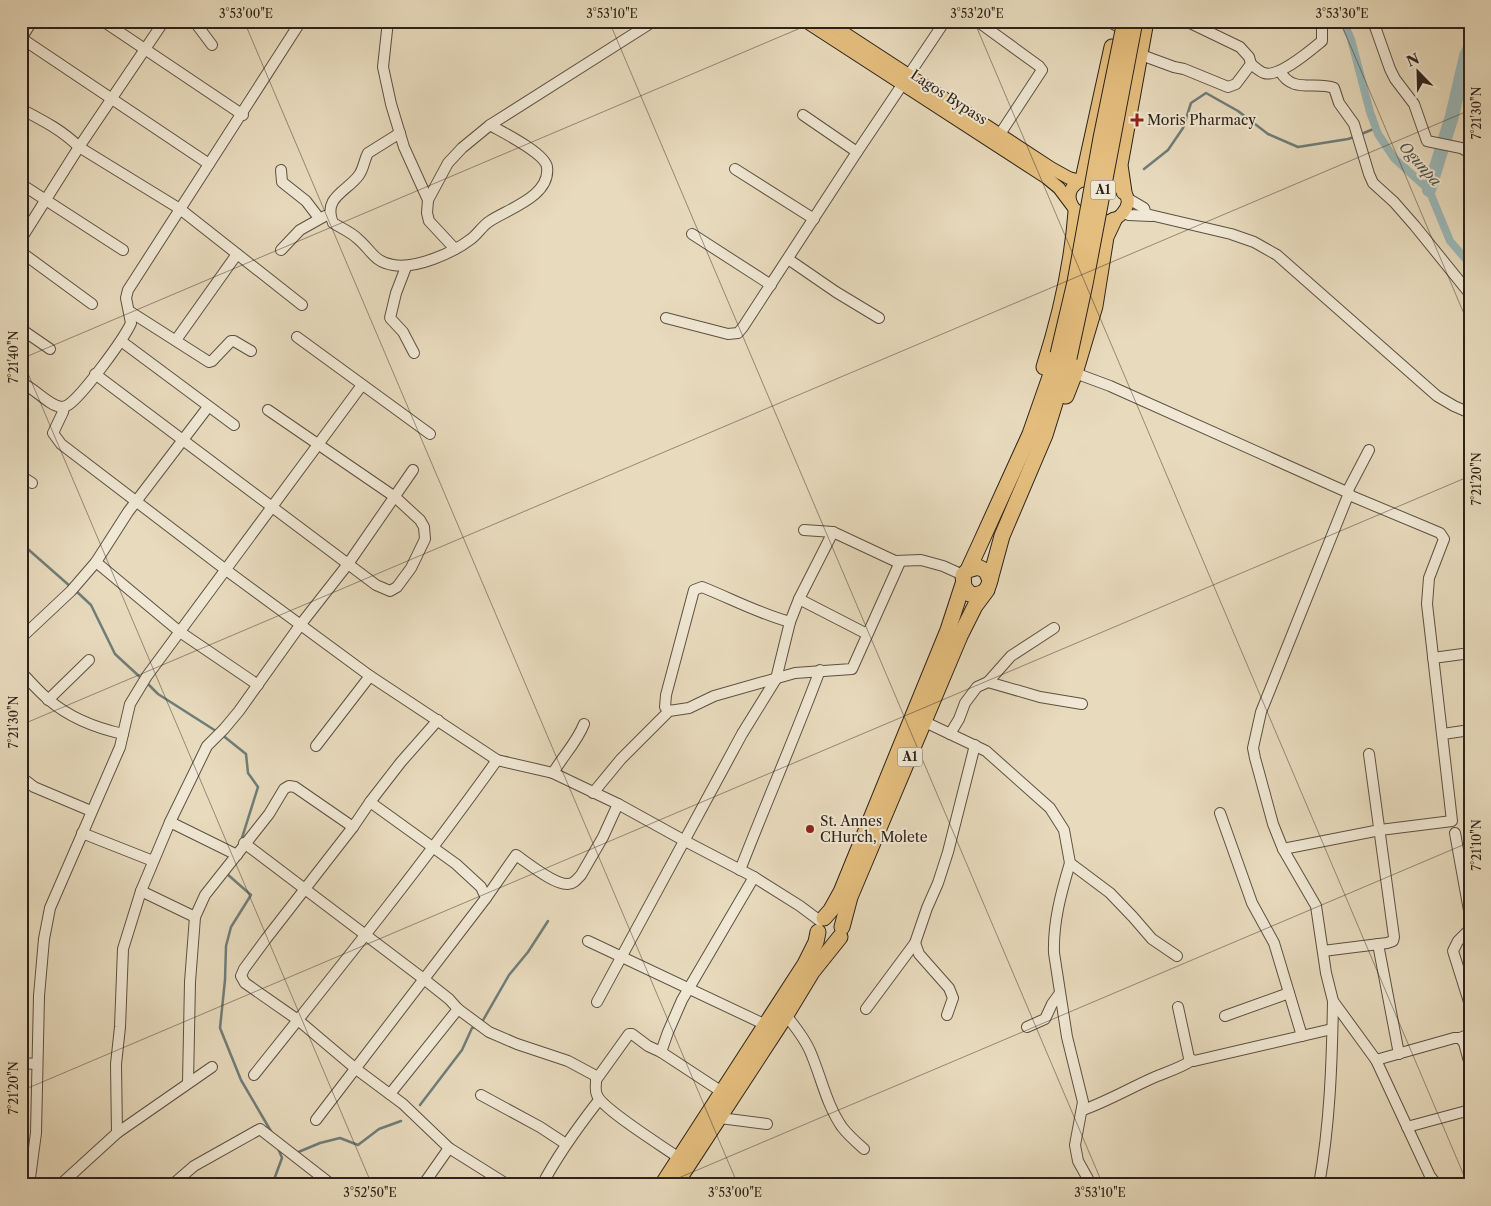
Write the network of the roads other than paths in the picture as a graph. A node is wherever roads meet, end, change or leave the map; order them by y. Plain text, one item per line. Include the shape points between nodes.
1 (32, 21) edge
2 (103, 21) edge
3 (164, 21) edge
4 (194, 21) edge
5 (301, 21) edge
6 (388, 21) edge
7 (654, 21) edge
8 (805, 21) edge
9 (826, 21) edge
10 (945, 21) edge
11 (977, 21) edge
12 (1136, 21) edge
13 (1146, 21) edge
14 (1150, 21) edge
15 (1186, 21) edge
16 (1322, 21) edge
17 (1373, 21) edge
18 (1117, 22) edge
19 (21, 39) edge
20 (212, 45) dead end
21 (144, 49) junction
22 (1144, 56) junction
23 (1251, 64) junction
24 (1280, 71) junction
25 (906, 80) junction
26 (112, 99) junction
27 (1130, 104) junction
28 (21, 109) edge
29 (243, 115) junction
30 (803, 115) dead end
31 (490, 125) junction
32 (400, 133) junction
33 (1000, 134) junction
34 (79, 148) junction
35 (1465, 150) edge
36 (857, 152) junction
37 (209, 164) junction
38 (735, 169) dead end
39 (281, 170) dead end
40 (1082, 180) junction
41 (21, 184) edge
42 (1125, 195) junction
43 (428, 200) junction
44 (46, 201) junction
45 (1073, 208) junction
46 (180, 209) junction
47 (330, 214) junction
48 (1146, 214) junction
49 (1118, 216) junction
50 (319, 218) junction
51 (1164, 218) junction
52 (814, 219) junction
53 (692, 234) dead end
54 (21, 239) edge
55 (455, 249) junction
56 (123, 250) dead end
57 (280, 250) dead end
58 (21, 252) edge
59 (237, 254) junction
60 (788, 259) junction
61 (406, 267) junction
62 (772, 285) junction
63 (1470, 294) edge
64 (92, 304) dead end
65 (302, 305) dead end
66 (129, 311) junction
67 (666, 318) dead end
68 (879, 318) dead end
69 (21, 330) edge
70 (297, 337) dead end
71 (176, 340) junction
72 (121, 341) junction
73 (50, 349) dead end
74 (251, 351) dead end
75 (414, 353) dead end
76 (1063, 356) junction
77 (1075, 373) junction
78 (95, 374) junction
79 (21, 383) edge
80 (362, 385) junction
81 (64, 407) junction
82 (208, 407) junction
83 (268, 410) dead end
84 (1469, 411) edge
85 (234, 425) dead end
86 (430, 434) dead end
87 (1038, 434) junction
88 (182, 440) junction
89 (319, 444) junction
90 (1369, 450) dead end
91 (413, 470) dead end
92 (21, 476) edge
93 (32, 483) dead end
94 (1348, 494) junction
95 (396, 497) junction
96 (137, 501) junction
97 (272, 507) junction
98 (804, 530) dead end
99 (833, 532) junction
100 (96, 562) junction
101 (900, 562) junction
102 (348, 564) junction
103 (226, 570) junction
104 (965, 577) junction
105 (988, 585) junction
106 (799, 599) junction
107 (790, 622) junction
108 (301, 624) junction
109 (1054, 628) dead end
110 (180, 632) junction
111 (867, 634) junction
112 (21, 638) edge
113 (1470, 653) edge
114 (1434, 658) junction
115 (89, 660) dead end
116 (820, 670) junction
117 (21, 672) edge
118 (370, 676) junction
119 (776, 679) junction
120 (988, 682) junction
121 (258, 685) junction
122 (48, 700) junction
123 (1082, 704) dead end
124 (669, 711) junction
125 (438, 720) junction
126 (925, 722) junction
127 (584, 724) dead end
128 (1470, 730) edge
129 (123, 734) junction
130 (950, 734) junction
131 (1443, 734) junction
132 (975, 745) junction
133 (316, 746) dead end
134 (1369, 754) dead end
135 (497, 760) junction
136 (553, 773) junction
137 (21, 777) edge
138 (593, 792) junction
139 (370, 802) junction
140 (618, 804) junction
141 (92, 811) junction
142 (1220, 813) dead end
143 (170, 822) junction
144 (353, 826) junction
145 (1380, 830) junction
146 (82, 833) junction
147 (1455, 833) dead end
148 (684, 841) junction
149 (244, 844) junction
150 (432, 846) junction
151 (1283, 849) junction
152 (237, 855) junction
153 (153, 861) junction
154 (1070, 863) junction
155 (740, 870) junction
156 (754, 877) junction
157 (306, 889) junction
158 (141, 892) junction
159 (486, 898) junction
160 (1470, 916) edge
161 (195, 918) junction
162 (821, 924) junction
163 (1470, 929) edge
164 (841, 932) junction
165 (365, 934) junction
166 (588, 941) dead end
167 (915, 943) junction
168 (1378, 944) junction
169 (1323, 951) junction
170 (1177, 956) dead end
171 (622, 957) junction
172 (424, 980) junction
173 (688, 989) junction
174 (1060, 993) junction
175 (1289, 993) junction
176 (1333, 1001) junction
177 (597, 1002) dead end
178 (1470, 1004) edge
179 (1178, 1007) dead end
180 (458, 1009) junction
181 (866, 1009) dead end
182 (786, 1015) junction
183 (947, 1015) dead end
184 (1225, 1016) dead end
185 (298, 1020) junction
186 (766, 1025) junction
187 (1027, 1027) dead end
188 (1332, 1029) junction
189 (1302, 1036) junction
190 (1465, 1036) edge
191 (661, 1052) junction
192 (1399, 1054) junction
193 (1191, 1060) junction
194 (1376, 1060) junction
195 (21, 1063) edge
196 (36, 1064) junction
197 (1470, 1065) edge
198 (212, 1067) dead end
199 (356, 1069) junction
200 (254, 1075) dead end
201 (596, 1080) junction
202 (188, 1083) junction
203 (722, 1092) junction
204 (390, 1094) junction
205 (481, 1095) dead end
206 (599, 1100) junction
207 (1082, 1110) junction
208 (1470, 1110) edge
209 (720, 1118) junction
210 (316, 1120) dead end
211 (767, 1124) dead end
212 (1407, 1127) junction
213 (116, 1134) junction
214 (566, 1144) junction
215 (449, 1148) junction
216 (864, 1149) dead end
217 (679, 1158) junction
218 (1088, 1179) dead end
219 (31, 1184) edge
220 (60, 1185) edge
221 (172, 1185) edge
222 (332, 1185) edge
223 (423, 1185) edge
224 (508, 1185) edge
225 (542, 1185) edge
226 (662, 1185) edge
227 (675, 1185) edge
228 (1320, 1185) edge
229 (1437, 1185) edge

1 - 19 street
2 - 21 street
3 - 21 street
4 - 20 street
5 - 29 street
6 - 32 street via 383,67
7 - 31 street
8 - 25 main road, Lagos Bypass
9 - 25 main road, Lagos Bypass
10 - 25 street
11 - 33 street via 1042,70
12 - 76 highway, A1, bridge via 1084,293
13 - 27 highway
14 - 22 street
15 - 23 street via 1240,48
16 - 24 street via 1322,41
17 - 35 street via 1390,68 1412,100 1428,142
18 - 40 highway
18 - 76 highway, A1, bridge via 1101,138
19 - 26 street
21 - 26 street
21 - 29 street
22 - 23 street via 1228,87 1236,84
22 - 27 street
23 - 24 street via 1264,73
24 - 63 street via 1293,84 1334,88 1339,103 1354,124 1374,183 1415,226
25 - 33 main road, Lagos Bypass
25 - 36 street
25 - 45 main road, Lagos Bypass via 1047,178 1059,188
26 - 34 street
26 - 37 street
27 - 42 highway via 1120,165
27 - 48 street via 1126,171 1132,193 1144,204
28 - 34 street via 50,123
29 - 37 street
30 - 36 street
31 - 43 street via 448,163
31 - 55 street via 542,158 547,168 545,180 521,205 490,221
32 - 43 street
32 - 47 street via 368,153 358,176 335,197
33 - 40 main road, Lagos Bypass via 1061,174
34 - 44 street
34 - 46 street
36 - 52 street
37 - 46 street
38 - 52 street
39 - 50 street via 282,182 306,201
40 - 42 main road via 1096,177 1108,180
40 - 45 main road via 1070,195
41 - 44 street
42 - 48 street via 1144,208
42 - 49 main road via 1127,206
43 - 55 street via 429,221
44 - 54 street
44 - 56 street
45 - 49 main road via 1096,220
45 - 87 highway via 1075,232 1064,293 1035,396
46 - 59 street
46 - 66 street via 128,290
47 - 50 street
47 - 61 street via 332,223 352,234 382,263
48 - 51 street
49 - 51 street
49 - 77 highway via 1106,237 1095,306
50 - 57 street via 300,230
51 - 84 street via 1231,234 1277,255 1437,396
52 - 60 street
53 - 62 street
55 - 61 street
58 - 64 street
59 - 65 street
59 - 71 street
60 - 62 street
60 - 68 street
61 - 75 street via 390,318 403,332
62 - 67 street via 738,333 728,334
66 - 71 street
66 - 72 street via 131,323
69 - 73 street
70 - 80 street
71 - 74 street via 209,362 231,341
72 - 78 street
72 - 82 street
76 - 87 highway, A1
77 - 87 highway via 1061,406
77 - 94 street
78 - 81 street
78 - 88 street
79 - 81 street
80 - 86 street
80 - 89 street
81 - 96 street via 54,437
82 - 85 street
82 - 88 street
83 - 89 street
87 - 104 highway, A1
87 - 105 highway, A1
88 - 96 street
88 - 97 street
89 - 95 street
89 - 97 street
90 - 94 street
91 - 95 street
92 - 93 street
94 - 114 street via 1443,536 1427,590
94 - 151 street via 1255,733 1255,758
95 - 102 street
95 - 102 street via 420,520 426,532 411,568 390,591
96 - 100 street
96 - 103 street
97 - 102 street
97 - 103 street
98 - 99 street
99 - 101 street
99 - 106 street
100 - 110 street
100 - 112 street via 71,591
101 - 104 street via 921,560
101 - 111 street
102 - 108 street
103 - 108 street
103 - 110 street
104 - 105 highway via 973,568 982,568 986,571
104 - 105 highway via 966,591 970,594 980,594
104 - 162 highway, A1 via 944,640 841,892
105 - 126 highway, A1 via 967,620
106 - 107 street
106 - 111 street
107 - 119 street
107 - 124 street via 762,614 702,587 694,590 666,695 665,707
108 - 118 street
108 - 121 street
109 - 120 street via 1011,656
110 - 121 street
110 - 129 street via 130,704
111 - 116 street via 852,669
113 - 114 street
114 - 131 street
115 - 122 street
116 - 119 street
116 - 155 street
117 - 122 street
118 - 125 street
118 - 133 street
119 - 124 street via 714,696 690,708
119 - 148 street
120 - 123 street via 1040,697
120 - 130 street via 977,688 965,703
121 - 143 street via 207,746
122 - 129 street via 87,723
124 - 138 street
125 - 135 street
125 - 139 street
126 - 130 street
126 - 164 highway, A1 via 850,897
127 - 136 street
128 - 131 street
129 - 141 street via 117,756
130 - 132 street
131 - 145 street via 1452,821
132 - 154 street via 997,759 1050,808 1064,830
132 - 167 street via 948,852
134 - 145 street
135 - 136 street
135 - 150 street
136 - 138 street
137 - 141 street via 34,788
138 - 140 street
139 - 144 street
139 - 150 street
140 - 148 street
140 - 159 street via 603,837 576,881 565,884 551,878 516,855
141 - 146 street
142 - 175 street via 1252,904 1274,943
143 - 152 street
143 - 153 street
144 - 149 street via 289,786
144 - 157 street
145 - 151 street
145 - 168 street via 1394,937 1392,941
146 - 153 street
146 - 196 street via 47,922
147 - 160 street
148 - 155 street
148 - 171 street
149 - 152 street
149 - 157 street
150 - 159 street via 481,887
150 - 165 street
151 - 169 street via 1314,899
152 - 161 street via 205,895
153 - 158 street
154 - 170 street via 1110,893 1152,939
154 - 174 street via 1059,898 1054,940
155 - 156 street
156 - 162 street via 794,902
156 - 173 street
157 - 165 street
157 - 185 street via 241,976 245,983
158 - 161 street
158 - 213 street via 123,949 116,1064
159 - 172 street
161 - 202 street
162 - 164 highway via 831,916 835,917
162 - 164 highway via 822,938 826,940 831,941
162 - 186 highway, A1 via 805,964
163 - 178 street via 1453,951
164 - 182 highway, A1
165 - 172 street
165 - 185 street
166 - 171 street
167 - 181 street
167 - 183 street via 919,954 949,988 953,998
168 - 169 street
168 - 192 street
169 - 176 street
171 - 173 street
171 - 177 street
172 - 180 street
172 - 199 street
173 - 186 street
173 - 191 street
174 - 187 street via 1045,1019
174 - 207 street via 1082,1096
175 - 184 street
175 - 189 street
176 - 188 street
176 - 194 street
179 - 193 street
180 - 201 street via 489,1032 568,1061 596,1076
180 - 204 street
182 - 209 highway, A1
182 - 216 street via 810,1052 840,1125
185 - 199 street
185 - 200 street
186 - 203 highway, A1
188 - 189 street
188 - 228 street via 1330,1097
189 - 193 street
190 - 192 street
190 - 197 street
191 - 201 street via 629,1034
191 - 203 street
192 - 194 street
193 - 207 street via 1107,1102
194 - 212 street
195 - 196 street
196 - 219 street via 36,1133
198 - 202 street
199 - 204 street
199 - 210 street
201 - 206 street
202 - 213 street
203 - 217 highway, A1
204 - 215 street
205 - 214 street
206 - 214 street
206 - 217 street
207 - 218 street via 1075,1146 1078,1161
208 - 212 street
209 - 211 street
209 - 227 highway, A1
212 - 229 street
213 - 220 street
214 - 225 street
215 - 223 street
215 - 224 street
217 - 226 highway, A1
221 - 222 street via 194,1166 260,1129

